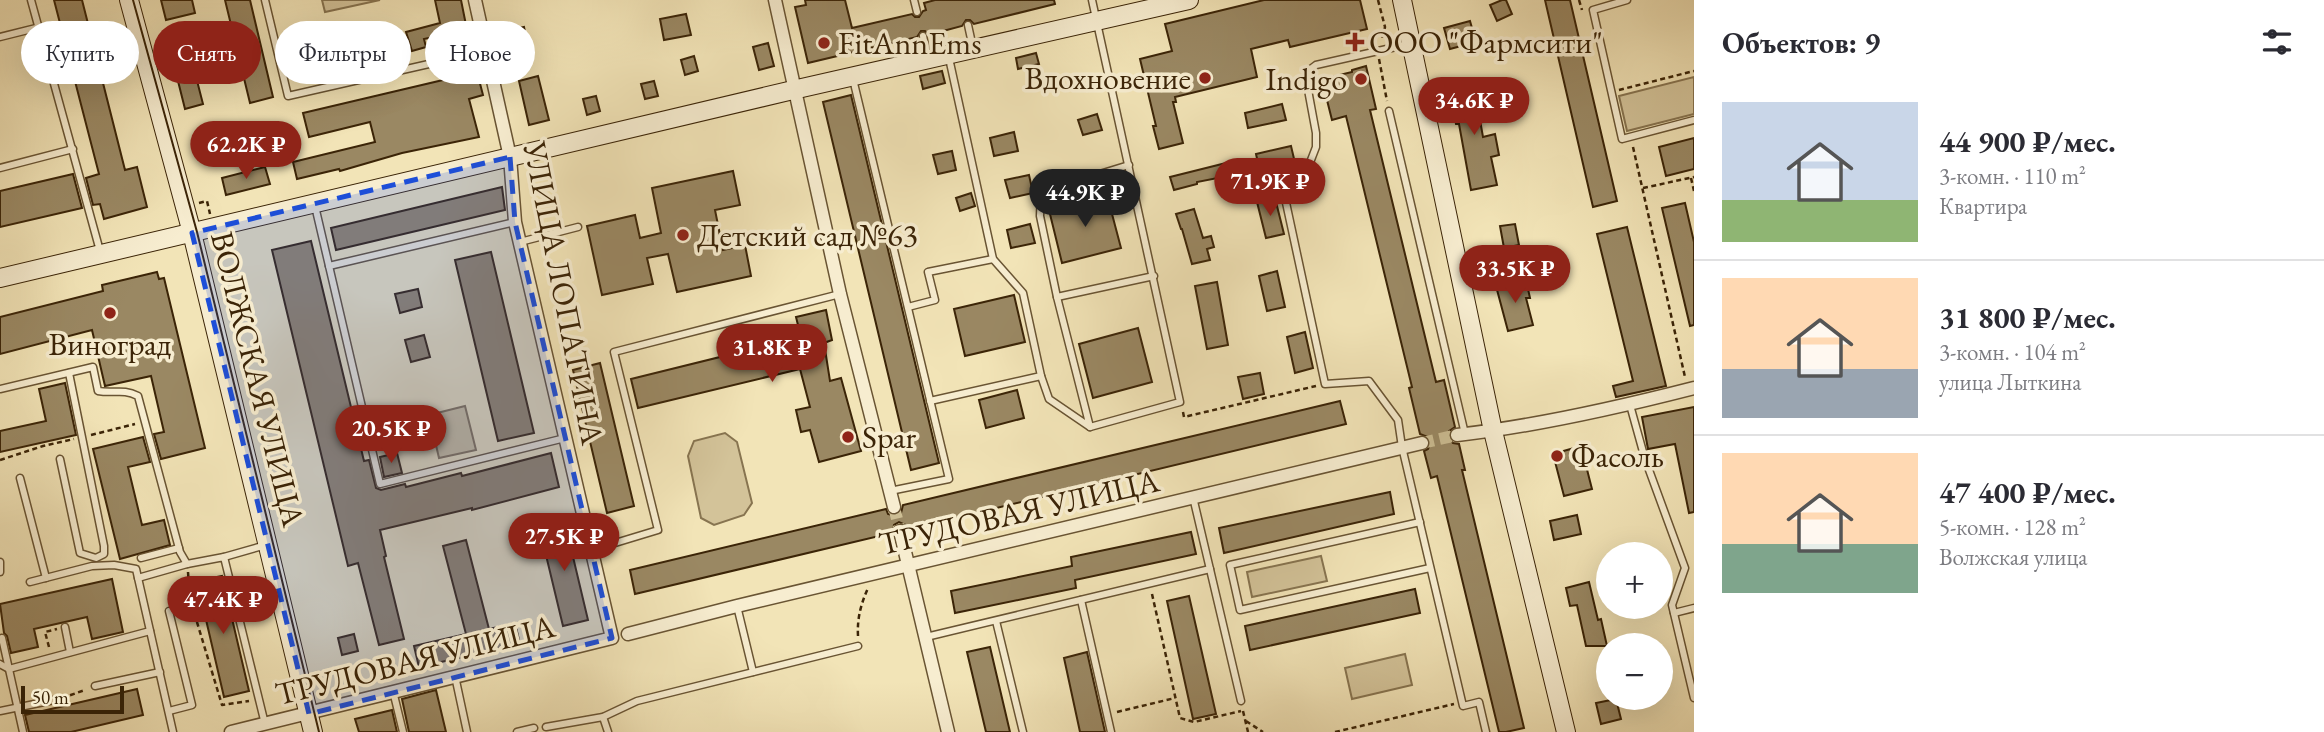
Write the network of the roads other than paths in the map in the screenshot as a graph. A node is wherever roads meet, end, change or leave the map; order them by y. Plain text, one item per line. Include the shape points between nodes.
1 (31, 0) edge
2 (129, 0) edge
3 (265, 0) edge
4 (474, 0) edge
5 (775, 0) edge
6 (914, 0) edge
7 (1092, 0) edge
8 (1189, 0) edge
9 (1402, 0) edge
10 (1590, 0) edge
11 (1627, 0) edge
12 (1593, 10) junction
13 (917, 12) dead end
14 (38, 21) edge
15 (479, 21) edge
16 (1096, 23) junction
17 (968, 25) dead end
18 (21, 32) edge
19 (923, 36) dead end
20 (0, 37) edge
21 (1411, 43) junction
22 (973, 50) junction
23 (948, 56) junction
24 (928, 61) junction
25 (425, 65) edge
26 (852, 77) junction
27 (55, 84) edge
28 (493, 84) edge
29 (793, 90) junction
30 (1389, 111) dead end
31 (1694, 120) edge
32 (73, 149) junction
33 (510, 158) junction
34 (1129, 165) junction
35 (0, 168) edge
36 (314, 204) junction
37 (515, 222) junction
38 (578, 227) dead end
39 (192, 233) junction
40 (520, 242) junction
41 (101, 254) junction
42 (993, 259) junction
43 (329, 266) junction
44 (1154, 276) junction
45 (0, 278) edge
46 (840, 294) junction
47 (1057, 297) junction
48 (908, 307) junction
49 (69, 373) junction
50 (1041, 376) junction
51 (1690, 386) edge
52 (0, 389) edge
53 (930, 401) junction
54 (1630, 405) junction
55 (1090, 427) junction
56 (1493, 431) junction
57 (1461, 434) joint
58 (565, 438) junction
59 (1422, 443) tunnel mouth
60 (1402, 447) junction
61 (60, 459) dead end
62 (20, 478) dead end
63 (890, 491) junction
64 (1193, 497) junction
65 (894, 507) tunnel mouth
66 (1420, 522) junction
67 (900, 531) tunnel mouth
68 (268, 545) junction
69 (179, 548) junction
70 (592, 551) junction
71 (224, 557) junction
72 (141, 558) dead end
73 (0, 562) edge
74 (187, 564) junction
75 (908, 565) junction
76 (1430, 568) junction
77 (1210, 569) junction
78 (0, 572) edge
79 (46, 578) junction
80 (138, 578) junction
81 (30, 582) dead end
82 (1081, 600) junction
83 (737, 606) junction
84 (1694, 608) edge
85 (169, 611) dead end
86 (1674, 613) junction
87 (996, 621) junction
88 (65, 627) dead end
89 (150, 631) junction
90 (628, 634) dead end
91 (926, 637) junction
92 (2, 638) dead end
93 (612, 638) joint
94 (858, 646) road end
95 (70, 653) junction
96 (0, 664) edge
97 (9, 668) junction
98 (753, 672) junction
99 (160, 673) junction
100 (455, 676) junction
101 (95, 687) road end
102 (393, 691) junction
103 (1694, 698) edge
104 (54, 700) road end
105 (1241, 701) dead end
106 (17, 708) junction
107 (0, 710) edge
108 (169, 711) junction
109 (309, 714) junction
110 (603, 717) junction
111 (265, 724) junction
112 (546, 727) dead end
113 (534, 728) dead end
114 (23, 732) edge
115 (173, 732) edge
116 (232, 732) edge
117 (313, 732) edge
118 (403, 732) edge
119 (467, 732) edge
120 (517, 732) edge
121 (608, 732) edge
122 (948, 732) edge
123 (1023, 732) edge
124 (1111, 732) edge
125 (1486, 732) edge
126 (1566, 732) edge

1 - 14 lane
2 - 39 street, ВОЛЖСКАЯ УЛИЦА
3 - 25 lane via 288,96
4 - 15 street, УЛИЦА ЛОПАТИНА
5 - 29 street
6 - 13 lane
7 - 16 lane
8 - 16 street
9 - 21 street
10 - 12 lane
11 - 12 lane
12 - 31 lane via 1622,139
16 - 22 street
16 - 34 lane
17 - 22 lane
18 - 20 lane
19 - 24 lane
21 - 56 street
21 - 60 lane via 1315,65 1308,71 1315,146 1306,173 1282,184 1325,384 1369,382 1398,420
22 - 23 street
23 - 24 street
23 - 42 lane
24 - 26 street
26 - 29 street
26 - 48 lane
27 - 32 lane
28 - 33 street, УЛИЦА ЛОПАТИНА
29 - 33 street
29 - 46 street
30 - 57 lane
32 - 35 lane
32 - 41 lane
33 - 36 street
33 - 37 street, УЛИЦА ЛОПАТИНА
34 - 44 lane
34 - 47 lane via 1041,192 1040,216
36 - 39 street
36 - 43 lane
37 - 40 street, УЛИЦА ЛОПАТИНА
37 - 43 lane
38 - 40 lane
39 - 41 street
39 - 68 street, ВОЛЖСКАЯ УЛИЦА
40 - 58 street, УЛИЦА ЛОПАТИНА
41 - 45 street
42 - 48 lane via 928,272 935,300
42 - 50 lane via 1023,293
43 - 58 lane via 380,484
44 - 47 lane
44 - 55 lane via 1180,402
46 - 63 street
46 - 70 lane via 614,352 659,530
47 - 55 lane
48 - 53 lane
49 - 52 lane
49 - 61 lane via 104,546 104,554 96,558 80,553
49 - 69 lane via 93,367 99,391 127,390 138,396
50 - 53 lane
50 - 55 lane via 1049,399
51 - 54 street
53 - 63 lane via 949,479
54 - 56 street
54 - 86 lane via 1685,568 1672,605
56 - 57 street
56 - 126 street
58 - 70 street, УЛИЦА ЛОПАТИНА
59 - 60 street, ТРУДОВАЯ УЛИЦА
60 - 64 street, ТРУДОВАЯ УЛИЦА
60 - 66 lane
62 - 79 lane
63 - 65 street
64 - 75 street, ТРУДОВАЯ УЛИЦА
64 - 77 lane
66 - 76 lane
66 - 76 lane via 1230,565 1240,610
67 - 75 street
68 - 71 lane
68 - 109 street, ВОЛЖСКАЯ УЛИЦА
69 - 72 lane
69 - 74 lane
70 - 93 street, УЛИЦА ЛОПАТИНА
71 - 74 lane
71 - 111 lane
73 - 78 lane
74 - 80 lane
75 - 83 street, ТРУДОВАЯ УЛИЦА
75 - 91 street
76 - 125 lane via 1463,706 1479,702
77 - 82 lane
77 - 105 lane
79 - 80 lane via 114,565 136,569
79 - 81 lane
80 - 89 lane
82 - 87 lane
82 - 124 lane
83 - 90 street, ТРУДОВАЯ УЛИЦА
83 - 98 lane
84 - 86 lane
85 - 108 lane via 192,705
86 - 103 lane
87 - 91 lane
87 - 123 lane
88 - 95 lane
89 - 95 lane
89 - 99 lane
91 - 122 street
92 - 97 lane
93 - 100 street, ТРУДОВАЯ УЛИЦА
94 - 98 lane
95 - 97 lane
96 - 97 lane
97 - 106 lane
98 - 110 lane via 638,701
99 - 101 lane
99 - 108 lane
100 - 102 street, ТРУДОВАЯ УЛИЦА
100 - 119 lane
102 - 109 street, ТРУДОВАЯ УЛИЦА
102 - 118 lane
104 - 106 lane
106 - 107 lane
106 - 114 lane
108 - 115 lane
109 - 111 street, ТРУДОВАЯ УЛИЦА
109 - 117 street, ВОЛЖСКАЯ УЛИЦА
110 - 112 lane
110 - 121 lane
111 - 116 street, ТРУДОВАЯ УЛИЦА
113 - 120 lane

